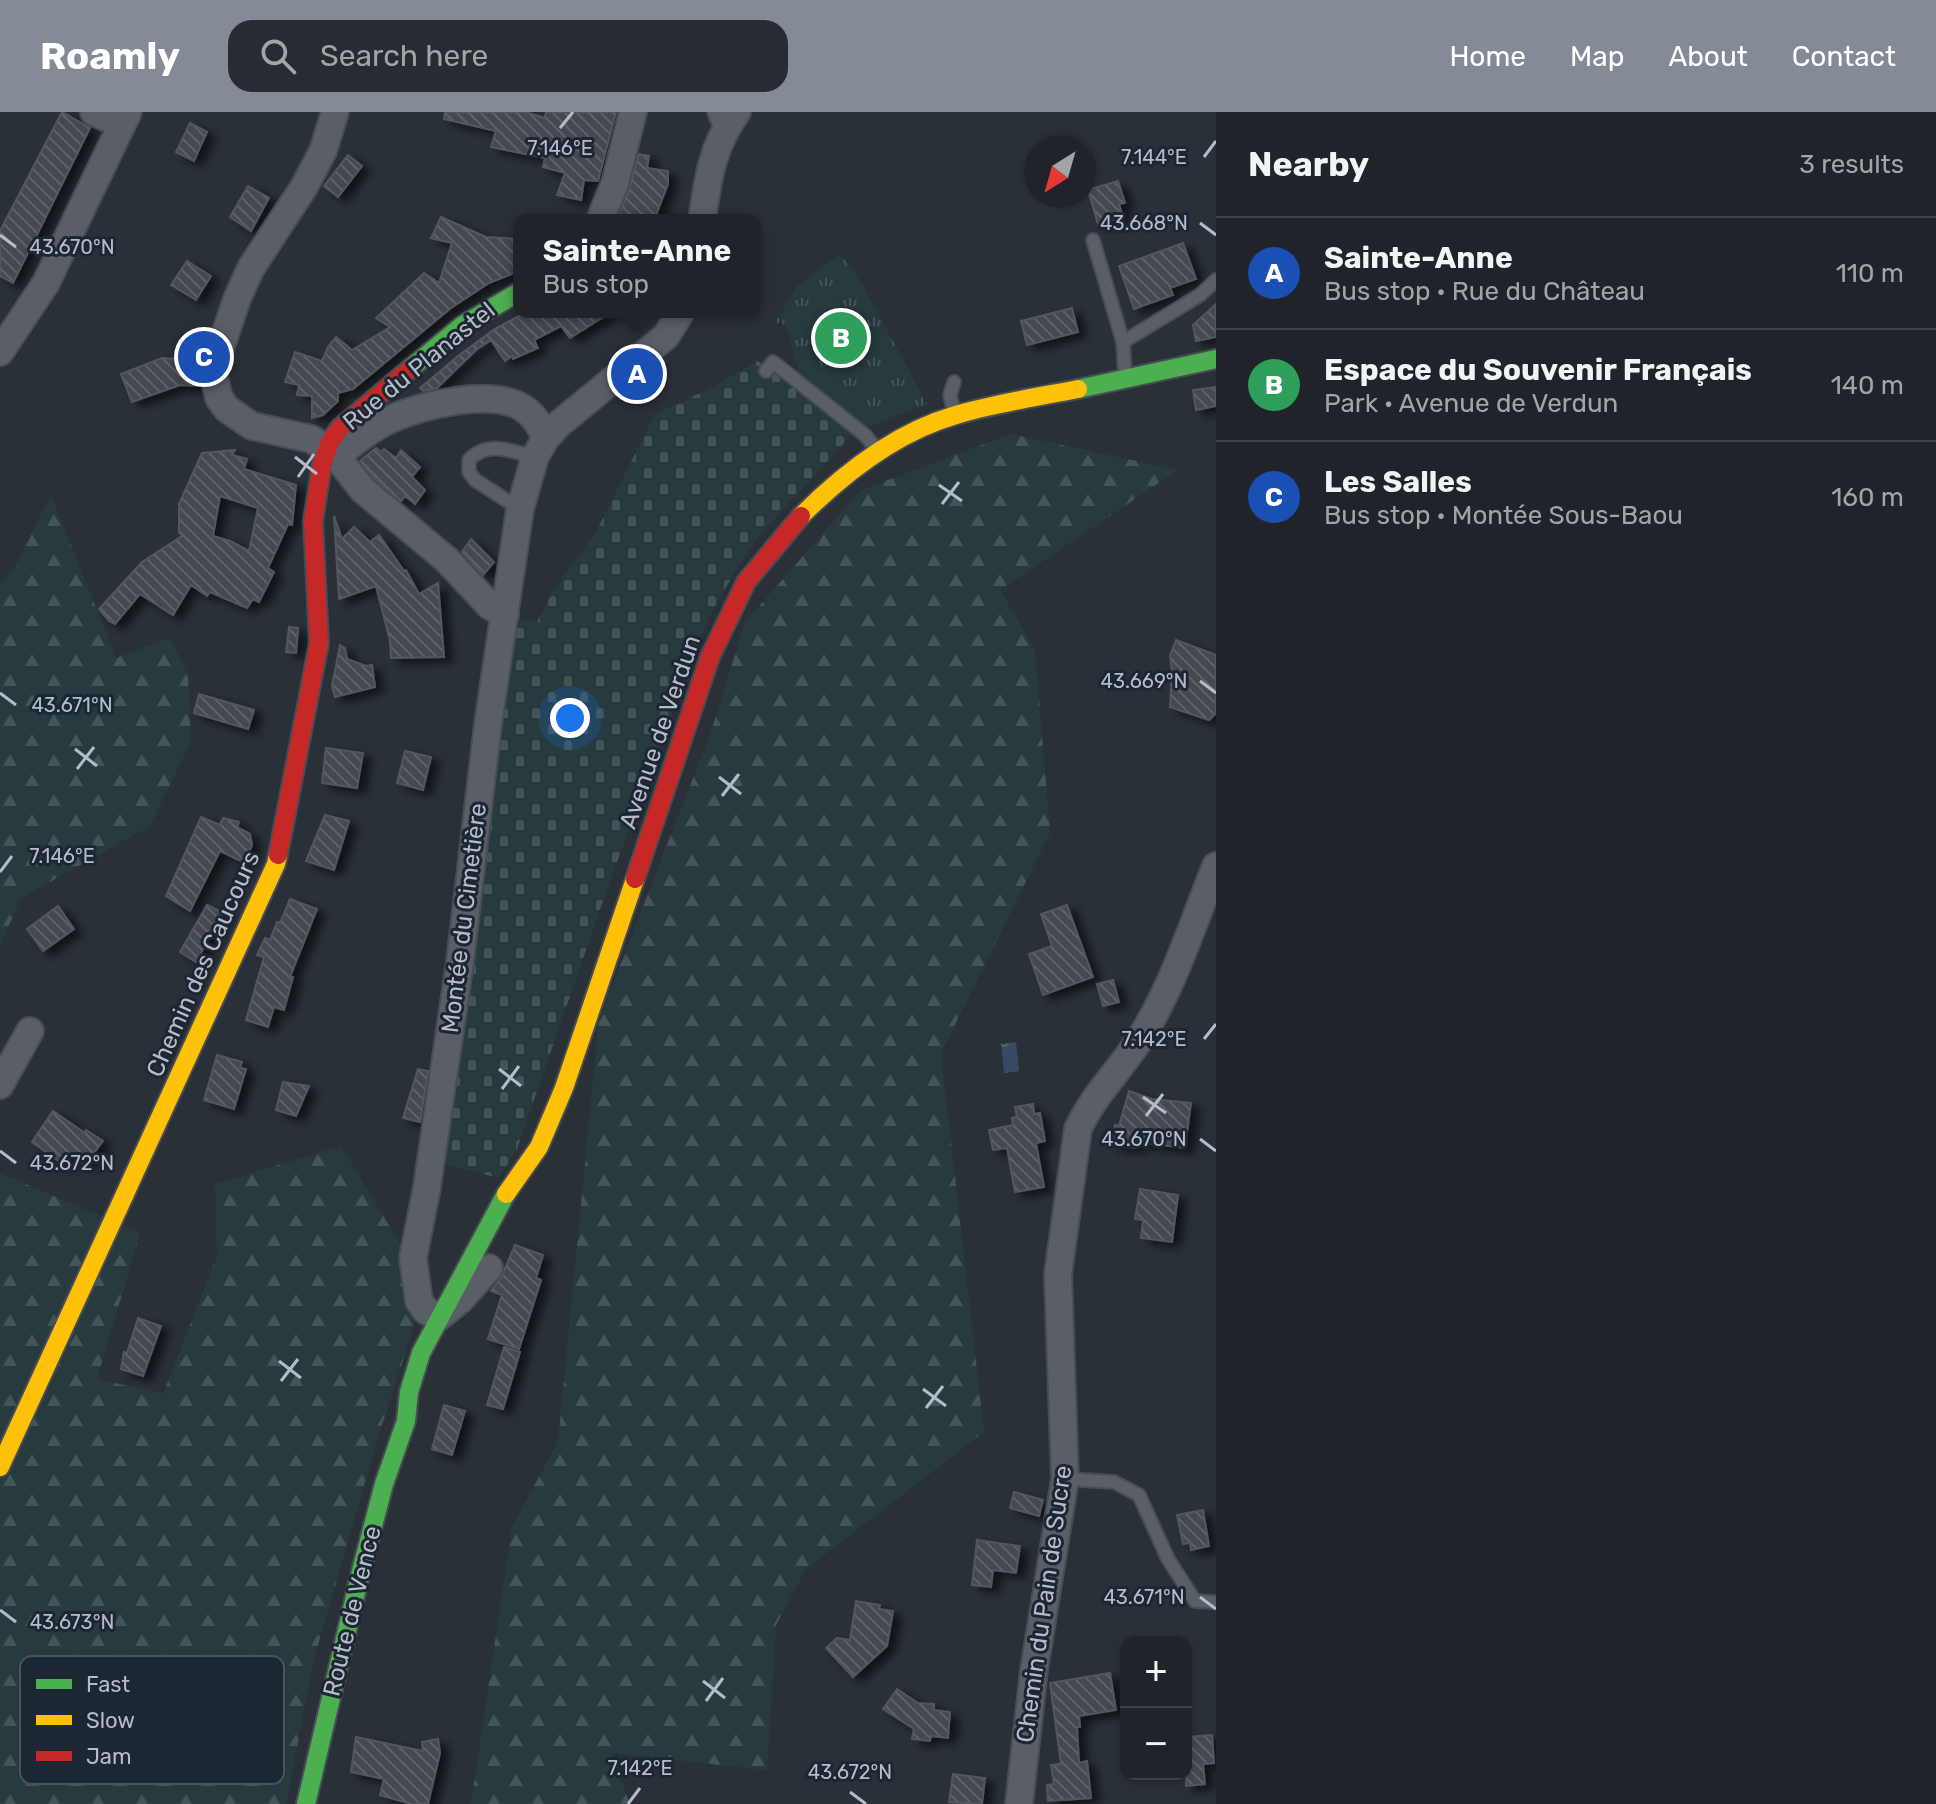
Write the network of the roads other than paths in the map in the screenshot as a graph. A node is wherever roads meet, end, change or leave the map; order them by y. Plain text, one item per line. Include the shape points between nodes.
1 (94, 112) edge
2 (335, 112) edge
3 (633, 112) edge
4 (125, 118) edge
5 (725, 119) edge
6 (602, 214) edge
7 (703, 214) edge
8 (1093, 240) dead end
9 (1216, 280) edge
10 (513, 295) edge
11 (677, 318) edge
12 (1123, 342) junction
13 (0, 352) edge
14 (1216, 359) edge
15 (766, 371) dead end
16 (1125, 377) junction
17 (954, 382) dead end
18 (955, 415) junction
19 (540, 447) junction
20 (332, 452) junction
21 (878, 452) junction
22 (520, 509) junction
23 (505, 615) junction
24 (1216, 866) edge
25 (30, 1031) dead end
26 (0, 1085) edge
27 (539, 1147) junction
28 (496, 1253) joint
29 (450, 1311) junction
30 (419, 1390) joint
31 (2, 1457) edge
32 (1065, 1479) junction
33 (1213, 1602) dead end
34 (306, 1804) edge
35 (1019, 1804) edge

1 - 4 street
2 - 20 street via 304,187 251,268 214,370 219,398 239,419 311,439
3 - 6 street
4 - 13 street via 46,283
5 - 7 street
8 - 12 lane
9 - 12 lane
10 - 20 main road, Rue du Planastel via 492,304 337,431
11 - 19 street via 666,336 559,424
12 - 16 lane
14 - 16 main road, Avenue de Verdun
15 - 21 lane via 773,362 865,435
16 - 18 main road, Avenue de Verdun
17 - 18 lane via 950,395
18 - 21 main road, Avenue de Verdun
19 - 20 street via 535,418 523,407 505,400 464,400 389,420
19 - 22 street, Montée du Cimetière
19 - 22 lane via 495,447 469,460 475,480
20 - 23 street via 363,490
20 - 31 main road, Chemin des Caucours via 313,521 319,643 276,864
21 - 27 main road, Avenue de Verdun via 837,480 794,523 746,582 725,621
22 - 23 street, Montée du Cimetière
23 - 29 street, Montée du Cimetière via 420,1220 422,1250
24 - 32 street, Chemin du Pain de Sucre via 1168,986 1078,1129 1058,1274
25 - 26 street
27 - 28 main road, Route de Vence
27 - 29 main road, Avenue de Verdun via 506,1194
28 - 29 street, Route de Vence
29 - 30 street, Route de Vence
30 - 34 main road, Route de Vence via 376,1514
32 - 33 lane via 1114,1482 1139,1495 1168,1559 1195,1601
32 - 35 street, Chemin du Pain de Sucre

